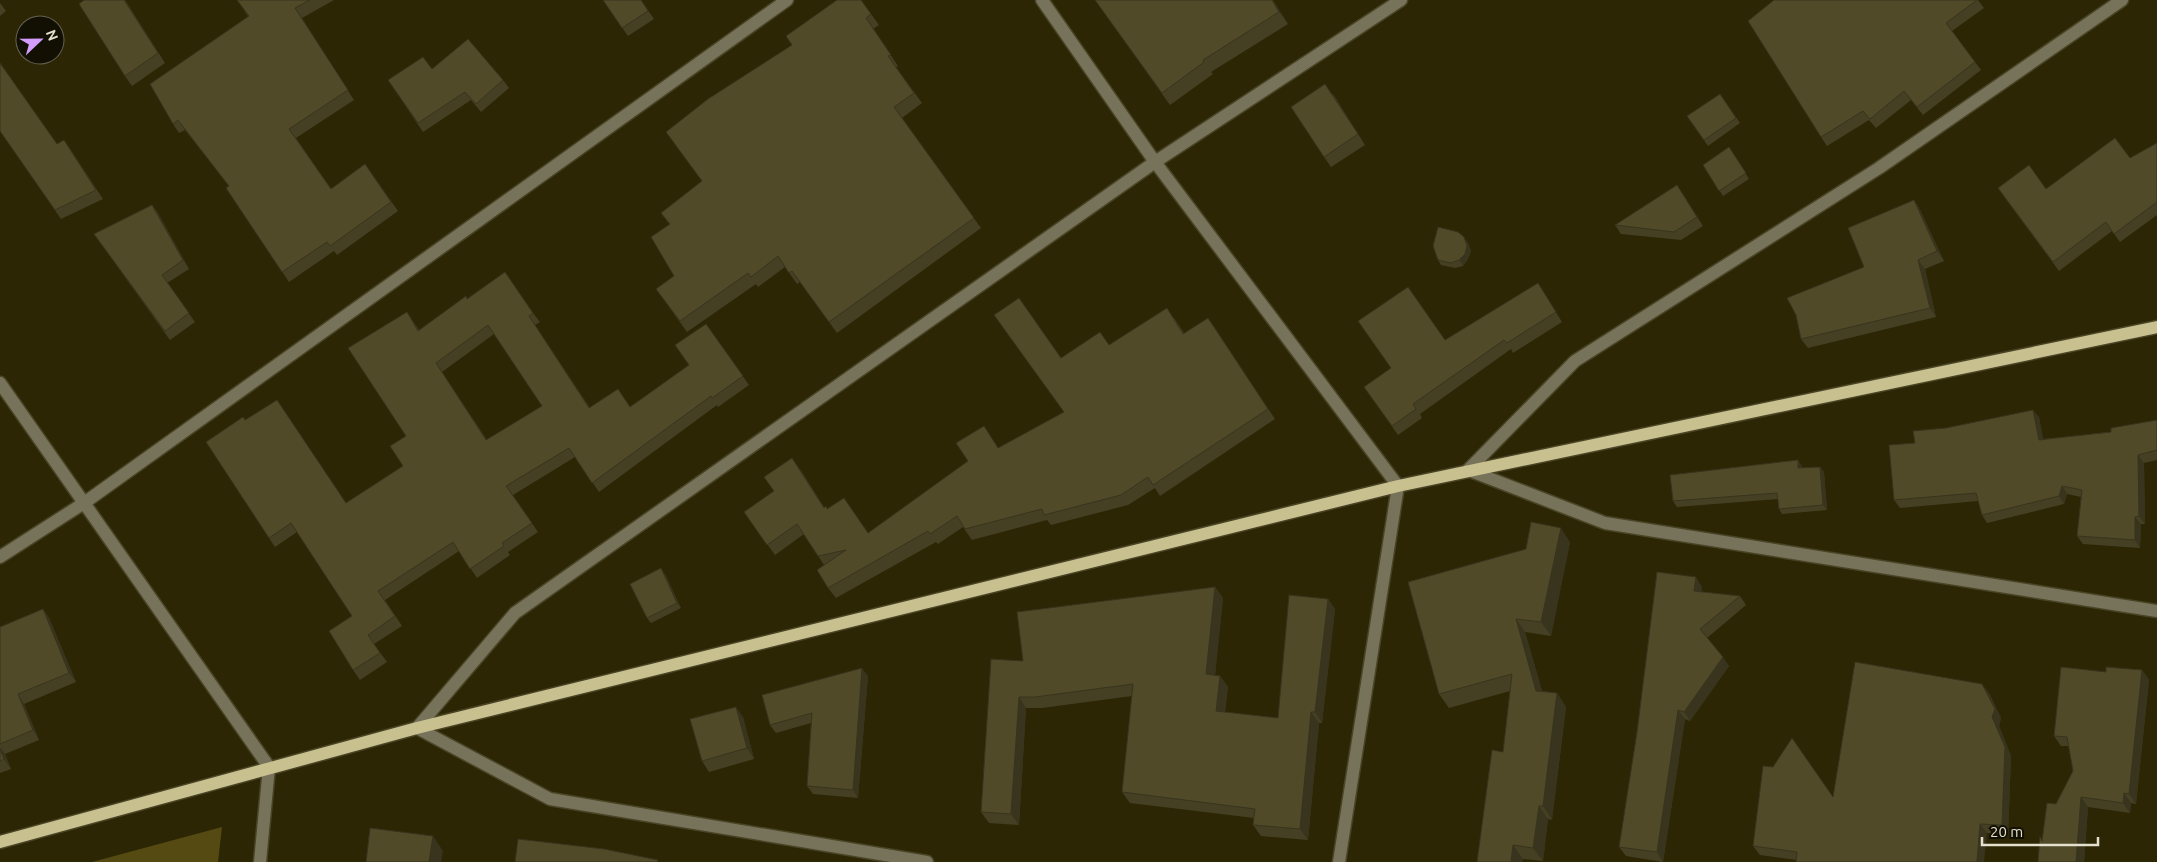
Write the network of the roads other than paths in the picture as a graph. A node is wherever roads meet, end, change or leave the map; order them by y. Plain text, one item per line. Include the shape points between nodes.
1 (787, 0) edge
2 (1042, 0) edge
3 (1401, 0) edge
4 (2122, 0) edge
5 (1155, 162) junction
6 (2157, 327) edge
7 (0, 383) edge
8 (1468, 470) junction
9 (1398, 486) junction
10 (84, 503) junction
11 (0, 557) edge
12 (2157, 611) edge
13 (417, 728) junction
14 (269, 767) junction
15 (0, 842) edge
16 (260, 862) edge
17 (927, 862) edge
18 (1339, 862) edge

1 - 10 street
2 - 5 street
3 - 5 street
4 - 8 street via 1880,168 1575,361
5 - 9 street
5 - 13 street via 514,613
6 - 8 main road
7 - 10 street
8 - 9 main road
8 - 12 street via 1605,523
9 - 13 main road
9 - 18 street
10 - 11 street
10 - 14 street
13 - 14 main road
13 - 17 street via 550,799
14 - 15 main road
14 - 16 street

